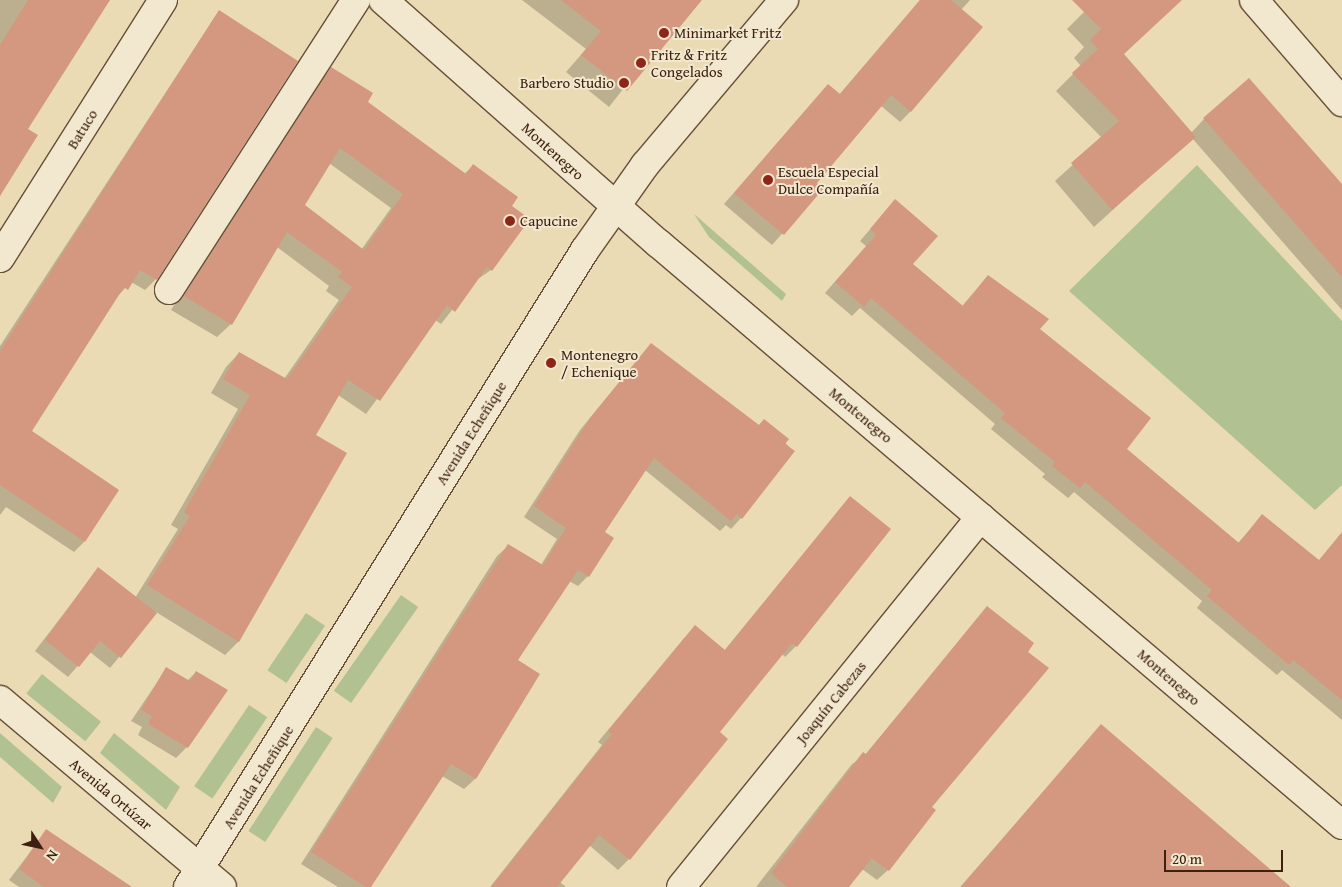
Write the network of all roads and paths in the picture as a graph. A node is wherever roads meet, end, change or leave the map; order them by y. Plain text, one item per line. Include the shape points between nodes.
1 (163, 0) edge
2 (356, 0) edge
3 (383, 0) edge
4 (784, 0) edge
5 (1254, 0) edge
6 (1342, 102) edge
7 (616, 206) junction
8 (0, 258) edge
9 (169, 290) dead end
10 (981, 517) junction
11 (0, 700) edge
12 (1342, 825) edge
13 (195, 878) edge
14 (222, 887) edge
15 (681, 887) edge

1 - 8 street, Batuco
2 - 9 street
3 - 7 street, Montenegro
4 - 7 street, Avenida Echeñique via 644,165
5 - 6 street
7 - 10 street, Montenegro
7 - 13 street, Avenida Echeñique
10 - 12 street, Montenegro
10 - 15 street, Joaquín Cabezas
11 - 13 street, Avenida Ortúzar
13 - 14 street, Avenida Ortúzar

